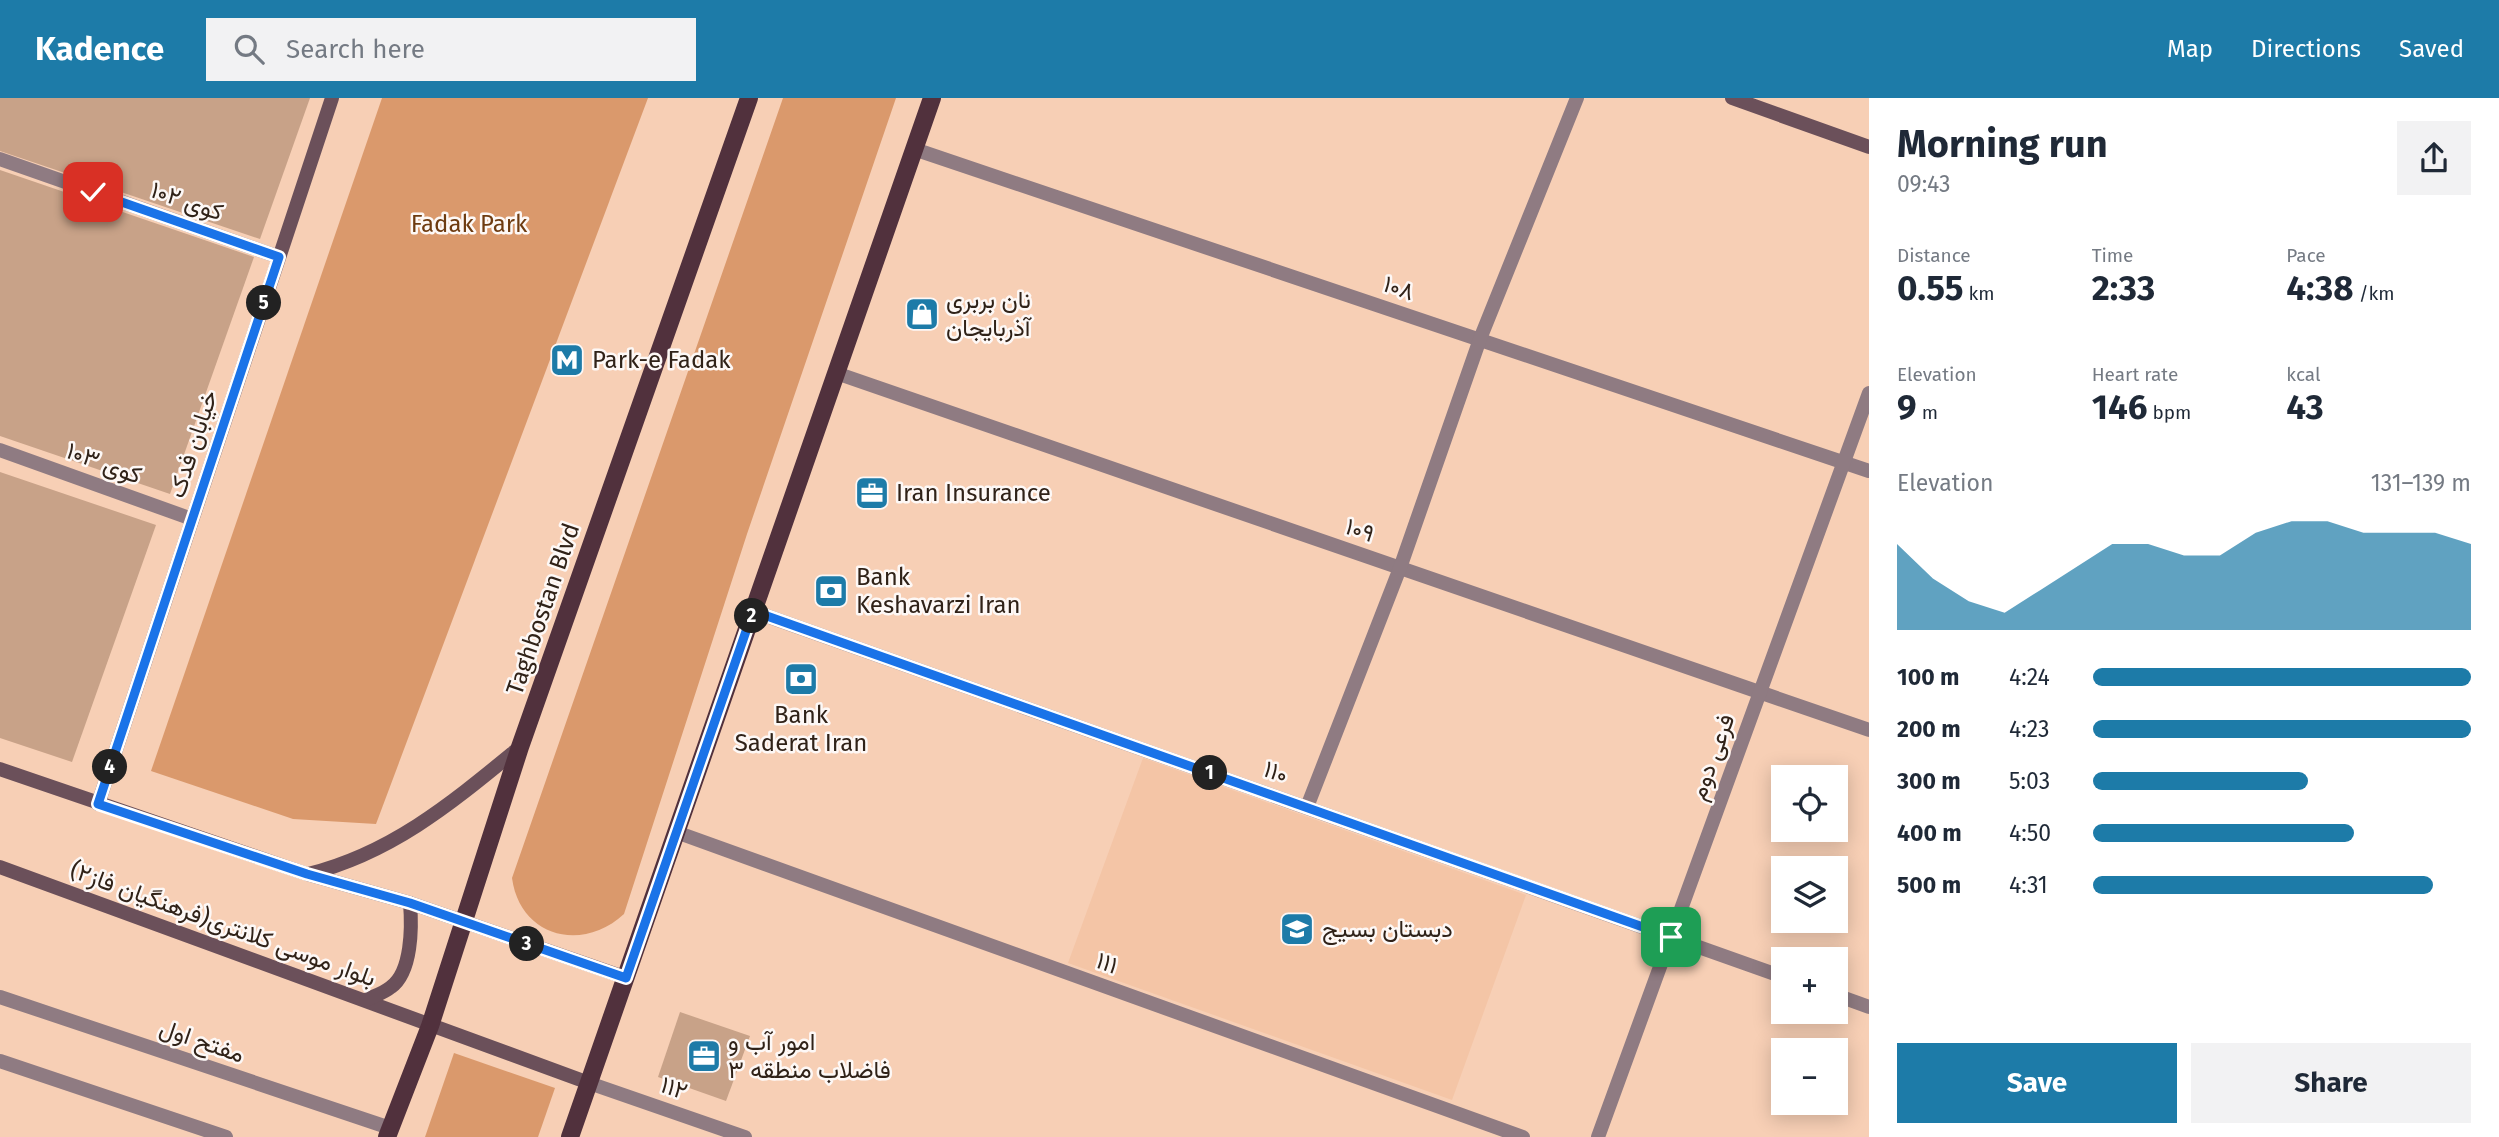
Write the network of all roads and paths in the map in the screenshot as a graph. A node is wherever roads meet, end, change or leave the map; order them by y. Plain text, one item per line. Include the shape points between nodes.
1 (332, 98) edge
2 (749, 98) edge
3 (932, 98) edge
4 (1577, 98) edge
5 (1732, 98) edge
6 (1869, 147) edge
7 (914, 149) junction
8 (0, 159) edge
9 (279, 257) junction
10 (1480, 340) junction
11 (836, 373) junction
12 (1869, 393) edge
13 (0, 450) edge
14 (1844, 462) junction
15 (1869, 471) edge
16 (192, 519) junction
17 (1400, 568) junction
18 (753, 611) junction
19 (1760, 692) junction
20 (1869, 730) edge
21 (520, 747) junction
22 (0, 769) edge
23 (98, 804) junction
24 (1307, 807) junction
25 (676, 832) junction
26 (0, 867) edge
27 (307, 874) junction
28 (410, 903) junction
29 (463, 921) junction
30 (1671, 937) junction
31 (1771, 972) edge
32 (626, 978) junction
33 (0, 997) edge
34 (1848, 999) edge
35 (366, 1000) junction
36 (1869, 1007) edge
37 (430, 1026) junction
38 (0, 1061) edge
39 (589, 1083) junction
40 (389, 1132) edge
41 (226, 1137) edge
42 (570, 1137) edge
43 (745, 1137) edge
44 (1523, 1137) edge
45 (1598, 1137) edge

1 - 9 main road, خیابان فدک
2 - 21 main road, Taghbostan Blvd
3 - 7 main road
4 - 10 street
5 - 6 main road
7 - 10 street, ۱۰۸
7 - 11 main road
8 - 9 street, کوی ۱۰۲
9 - 16 main road, خیابان فدک
10 - 14 street, ۱۰۸
10 - 17 street
11 - 17 street, ۱۰۹
11 - 18 main road
12 - 14 street, فرعی دوم
13 - 16 street, کوی ۱۰۳
14 - 15 street, ۱۰۸
14 - 19 street, فرعی دوم
16 - 23 main road, خیابان فدک
17 - 19 street, ۱۰۹
17 - 24 street
18 - 24 street, ۱۱۰
18 - 25 main road
19 - 20 street, ۱۰۹
19 - 30 street, فرعی دوم
21 - 27 main road via 412,830 340,866
21 - 29 main road, Taghbostan Blvd
22 - 23 main road
23 - 27 main road
24 - 30 street, ۱۱۰
25 - 32 main road
25 - 44 street, ۱۱۱
26 - 35 main road, بلوار موسی کلانتری(فرهنگیان فاز۲)
27 - 28 main road
28 - 29 main road
28 - 35 main road via 412,934 405,964 393,986
29 - 32 main road
29 - 37 main road, Taghbostan Blvd
30 - 31 street, ۱۱۰
30 - 45 street, فرعی دوم
32 - 39 main road
33 - 40 street, مفتح اول
34 - 36 street
35 - 37 main road, بلوار موسی کلانتری(فرهنگیان فاز۲)
37 - 39 main road, بلوار موسی کلانتری(فرهنگیان فاز۲)
37 - 40 main road, Taghbostan Blvd
38 - 41 street
39 - 42 main road
39 - 43 street, ۱۱۲

